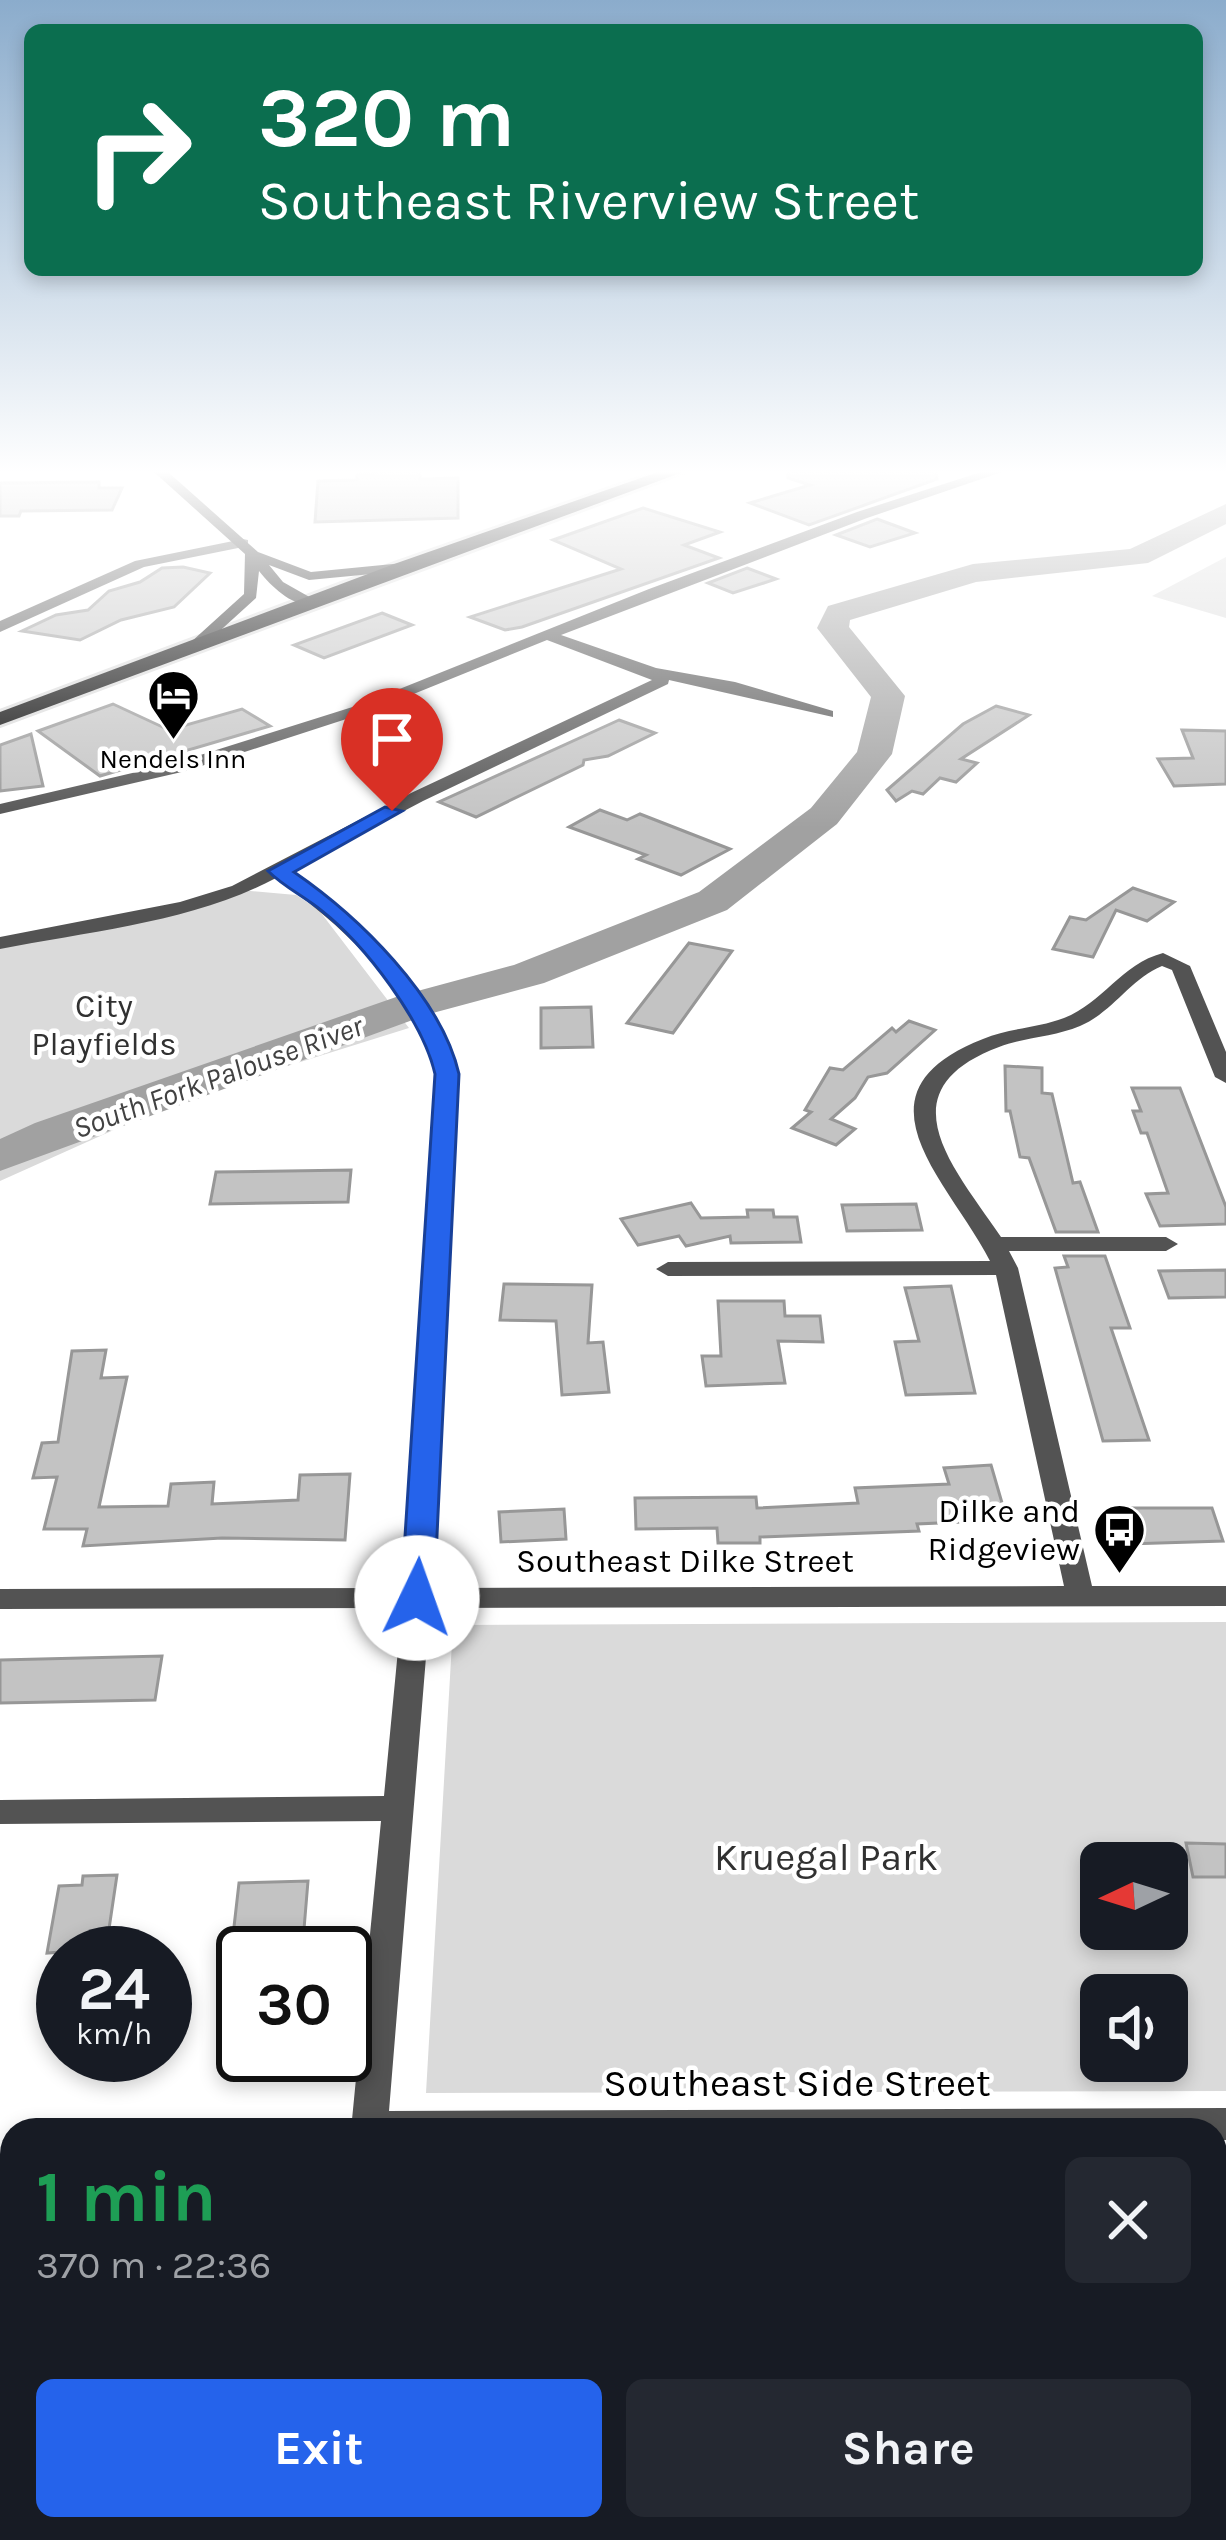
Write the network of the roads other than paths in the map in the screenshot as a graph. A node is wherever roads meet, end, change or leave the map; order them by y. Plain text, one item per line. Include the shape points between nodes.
1 (81, 591) edge
2 (251, 591) edge
3 (289, 591) edge
4 (338, 591) edge
5 (667, 591) edge
6 (308, 602) junction
7 (0, 627) edge
8 (550, 636) junction
9 (196, 645) junction
10 (653, 672) junction
11 (827, 714) dead end
12 (0, 719) edge
13 (0, 809) edge
14 (279, 871) junction
15 (0, 943) edge
16 (1226, 1077) edge
17 (1166, 1244) dead end
18 (1002, 1256) junction
19 (668, 1269) dead end
20 (1080, 1594) junction
21 (1226, 1596) edge
22 (417, 1598) junction
23 (0, 1599) edge
24 (398, 1808) junction
25 (0, 1812) edge
26 (370, 2118) edge

1 - 7 street
2 - 9 main road
3 - 6 main road
4 - 6 main road
5 - 8 street
6 - 9 main road
8 - 10 street
8 - 13 street via 271,739
9 - 12 main road
10 - 11 street
10 - 14 street via 662,681
14 - 15 street via 184,907
14 - 22 street via 332,908 394,976 441,1047 447,1074
16 - 18 street via 1180,966 1163,958 1132,971 1074,1022 988,1044 937,1074 920,1122 929,1151
17 - 18 street
18 - 19 street
18 - 20 street
20 - 21 street, Southeast Dilke Street
20 - 22 street, Southeast Dilke Street
22 - 23 street, Southeast Dilke Street
22 - 24 street
24 - 25 street
24 - 26 street

